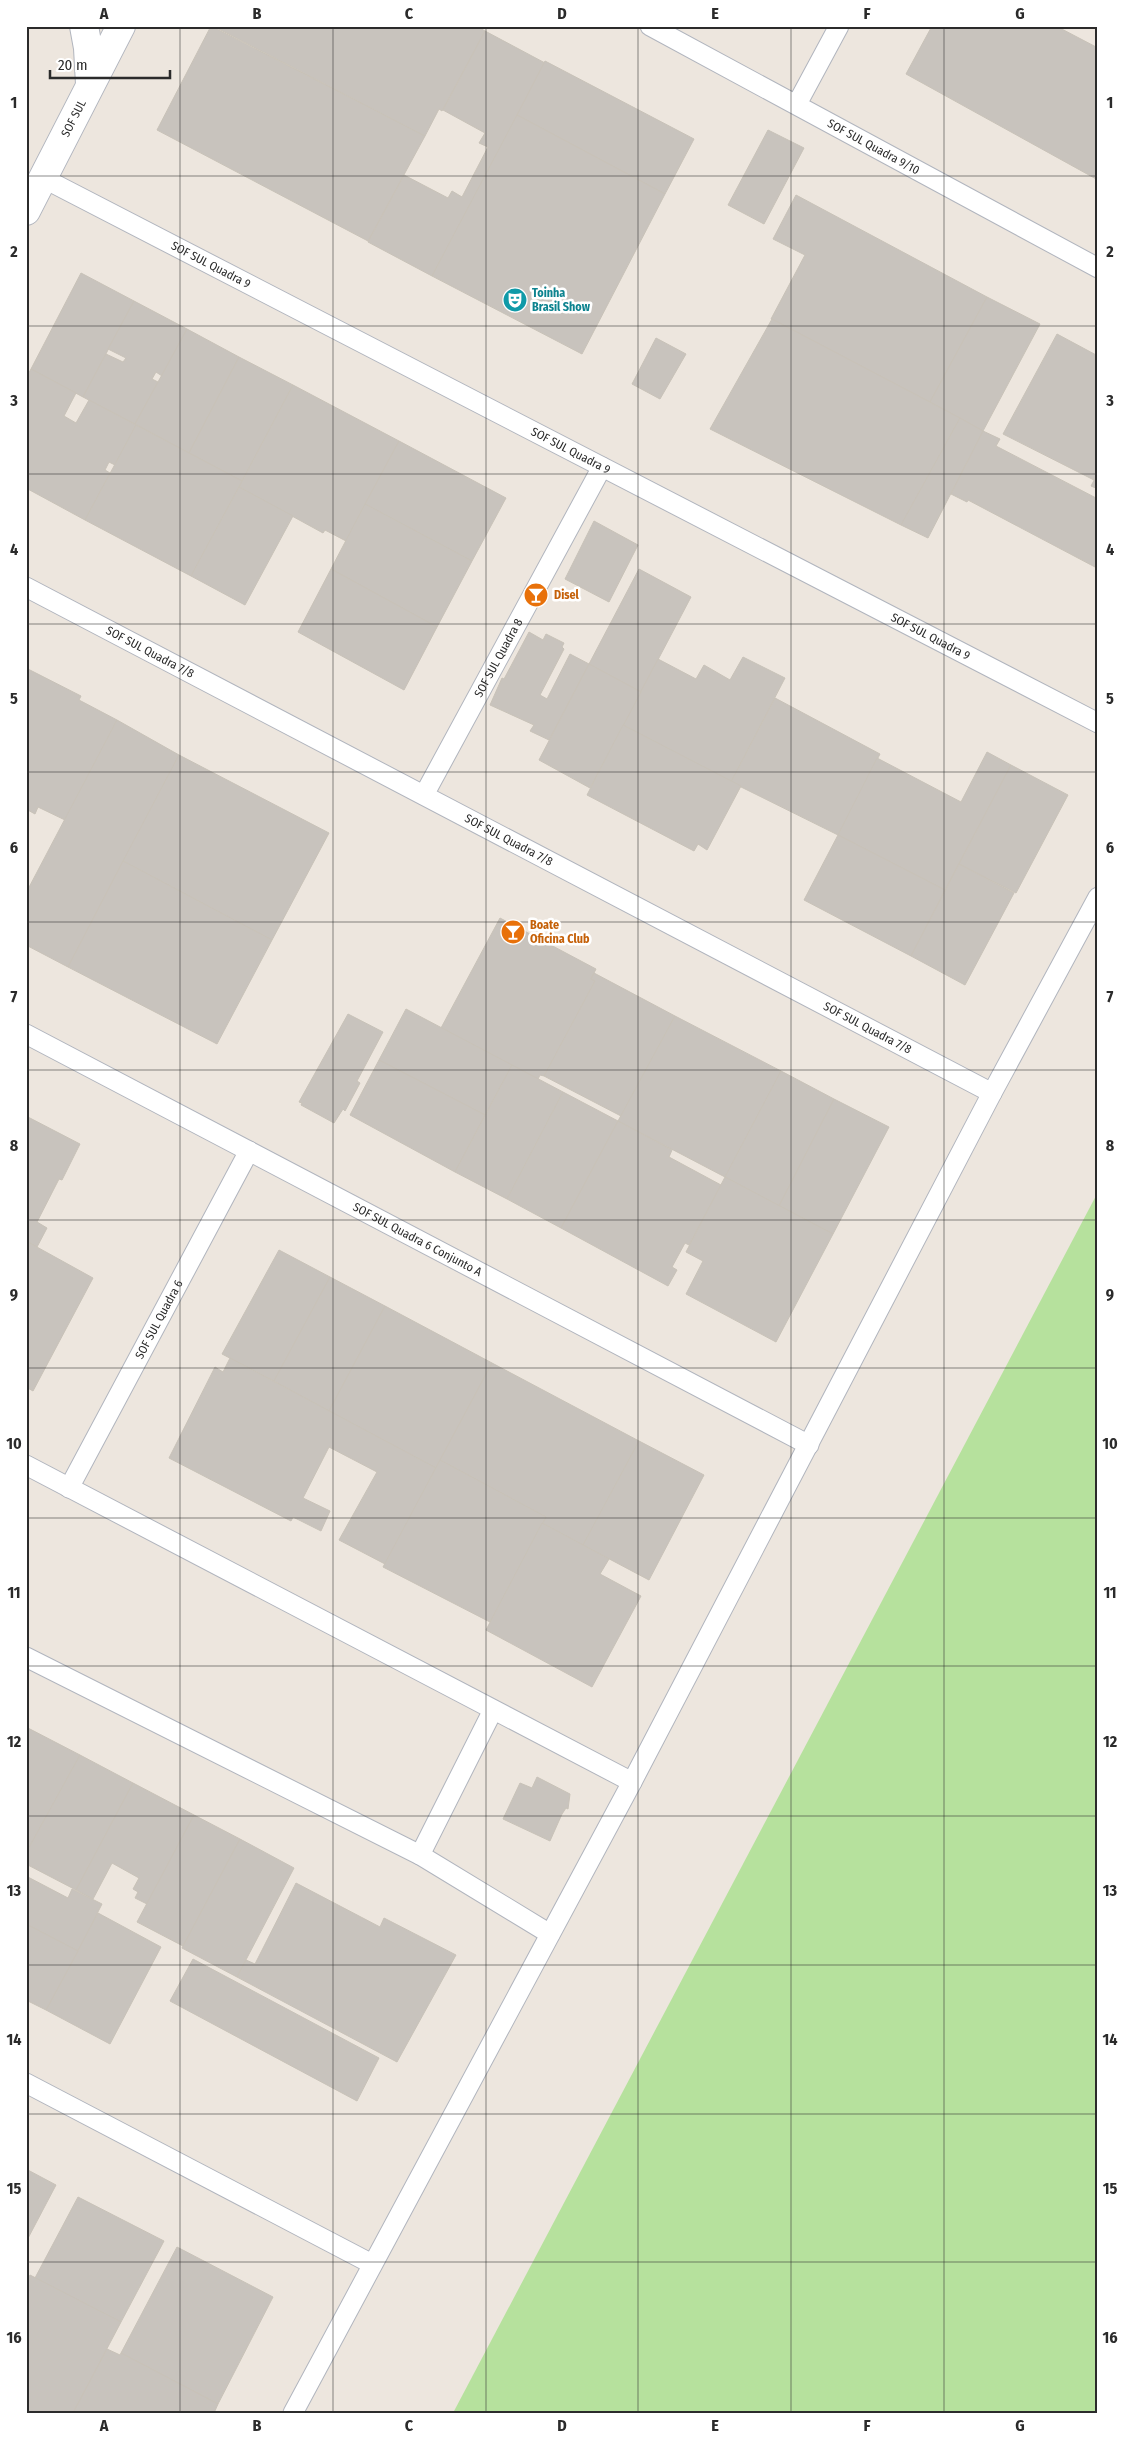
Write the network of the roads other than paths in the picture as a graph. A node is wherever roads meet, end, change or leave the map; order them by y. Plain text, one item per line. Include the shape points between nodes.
1 (84, 26) edge
2 (121, 26) edge
3 (650, 26) edge
4 (839, 26) edge
5 (90, 86) junction
6 (797, 104) junction
7 (43, 178) junction
8 (26, 211) edge
9 (1098, 268) edge
10 (602, 468) junction
11 (26, 587) edge
12 (1098, 723) edge
13 (424, 795) junction
14 (1098, 897) edge
15 (26, 1034) edge
16 (992, 1093) junction
17 (249, 1151) junction
18 (809, 1445) junction
19 (26, 1465) edge
20 (69, 1488) junction
21 (26, 1657) edge
22 (493, 1710) junction
23 (632, 1782) junction
24 (420, 1855) junction
25 (550, 1934) junction
26 (26, 2083) edge
27 (372, 2264) junction
28 (293, 2413) edge

1 - 5 street
2 - 5 street, SOF SUL
3 - 6 lane, SOF SUL Quadra 9/10
4 - 6 lane
5 - 7 street, SOF SUL
6 - 9 lane, SOF SUL Quadra 9/10
7 - 8 street, SOF SUL
7 - 10 lane, SOF SUL Quadra 9
10 - 12 lane, SOF SUL Quadra 9
10 - 13 lane, SOF SUL Quadra 8
11 - 13 lane, SOF SUL Quadra 7/8
13 - 16 lane, SOF SUL Quadra 7/8
14 - 16 lane
15 - 17 lane, SOF SUL Quadra 6 Conjunto A
16 - 18 lane
17 - 18 lane, SOF SUL Quadra 6 Conjunto A
17 - 20 lane, SOF SUL Quadra 6
18 - 23 lane
19 - 20 lane
20 - 22 lane
21 - 24 lane
22 - 23 lane
22 - 24 lane
23 - 25 lane
24 - 25 lane
25 - 27 lane
26 - 27 lane
27 - 28 lane

